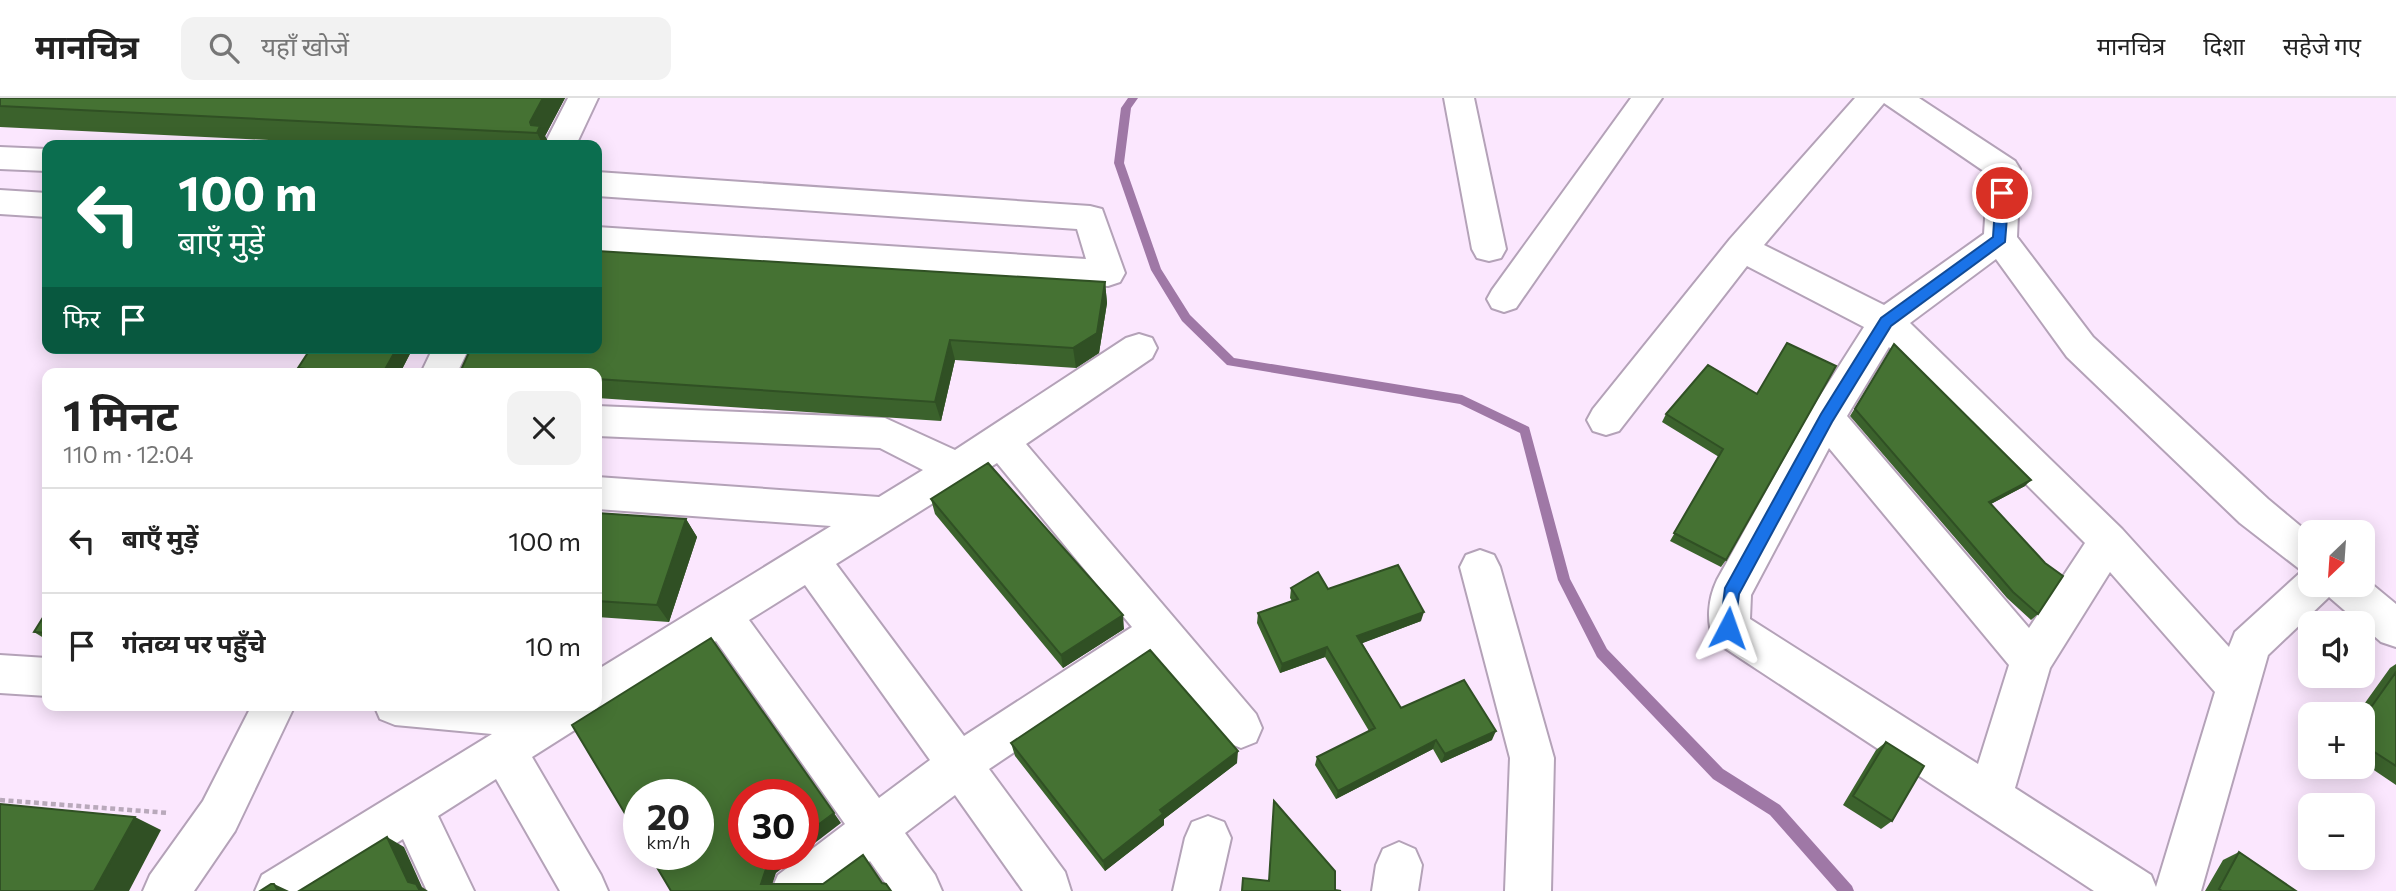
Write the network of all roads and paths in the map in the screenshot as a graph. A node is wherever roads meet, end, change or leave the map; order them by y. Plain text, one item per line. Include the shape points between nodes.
1 (583, 98) edge
2 (1459, 98) edge
3 (1647, 98) edge
4 (1872, 98) edge
5 (1897, 98) edge
6 (562, 140) edge
7 (0, 158) edge
8 (42, 160) edge
9 (602, 184) edge
10 (0, 202) edge
11 (42, 205) edge
12 (602, 239) edge
13 (2000, 239) junction
14 (1742, 248) junction
15 (1489, 249) dead end
16 (1504, 299) dead end
17 (1886, 322) junction
18 (1139, 348) dead end
19 (1826, 418) junction
20 (1606, 420) dead end
21 (602, 421) edge
22 (1002, 441) junction
23 (957, 469) junction
24 (602, 493) edge
25 (885, 514) junction
26 (2108, 541) junction
27 (2298, 547) edge
28 (810, 559) junction
29 (1480, 567) dead end
30 (2301, 597) edge
31 (2358, 597) edge
32 (722, 615) junction
33 (2396, 629) edge
34 (1159, 632) junction
35 (2031, 661) junction
36 (0, 674) edge
37 (42, 677) edge
38 (2237, 687) junction
39 (602, 690) edge
40 (271, 711) edge
41 (522, 711) edge
42 (565, 713) edge
43 (1241, 728) dead end
44 (503, 751) junction
45 (960, 764) junction
46 (1990, 797) junction
47 (0, 800) edge
48 (411, 808) junction
49 (219, 816) junction
50 (876, 831) junction
51 (1208, 838) dead end
52 (1049, 888) dead end
53 (166, 891) edge
54 (278, 891) edge
55 (451, 891) edge
56 (585, 891) edge
57 (794, 891) edge
58 (919, 891) edge
59 (1196, 891) edge
60 (1528, 891) edge
61 (2134, 891) edge
62 (2178, 891) edge

1 - 6 street
2 - 15 street
3 - 16 street
4 - 14 street
5 - 13 street via 2004,169
7 - 8 street
9 - 12 street via 1090,218 1108,273
10 - 11 street
13 - 17 street
13 - 27 street via 2080,346
14 - 17 street
14 - 20 street
17 - 19 street
17 - 26 street
18 - 22 street
19 - 35 street
19 - 46 street via 1731,593 1728,628
21 - 23 street via 885,433
22 - 23 street
22 - 34 street
23 - 25 street
24 - 25 street
25 - 28 street
26 - 35 street
26 - 38 street
28 - 32 street
28 - 45 street
29 - 60 street via 1532,758
30 - 38 street via 2250,645
31 - 33 street
32 - 39 street
32 - 50 street
34 - 43 street
34 - 45 street
35 - 46 street
36 - 37 street
38 - 62 street
40 - 49 street
41 - 42 street
42 - 44 street
44 - 48 street
44 - 56 street
45 - 50 street
45 - 52 street
46 - 61 street
47 - 49 path
48 - 54 street
48 - 55 street
49 - 53 street
50 - 57 street
50 - 58 street
51 - 59 street

